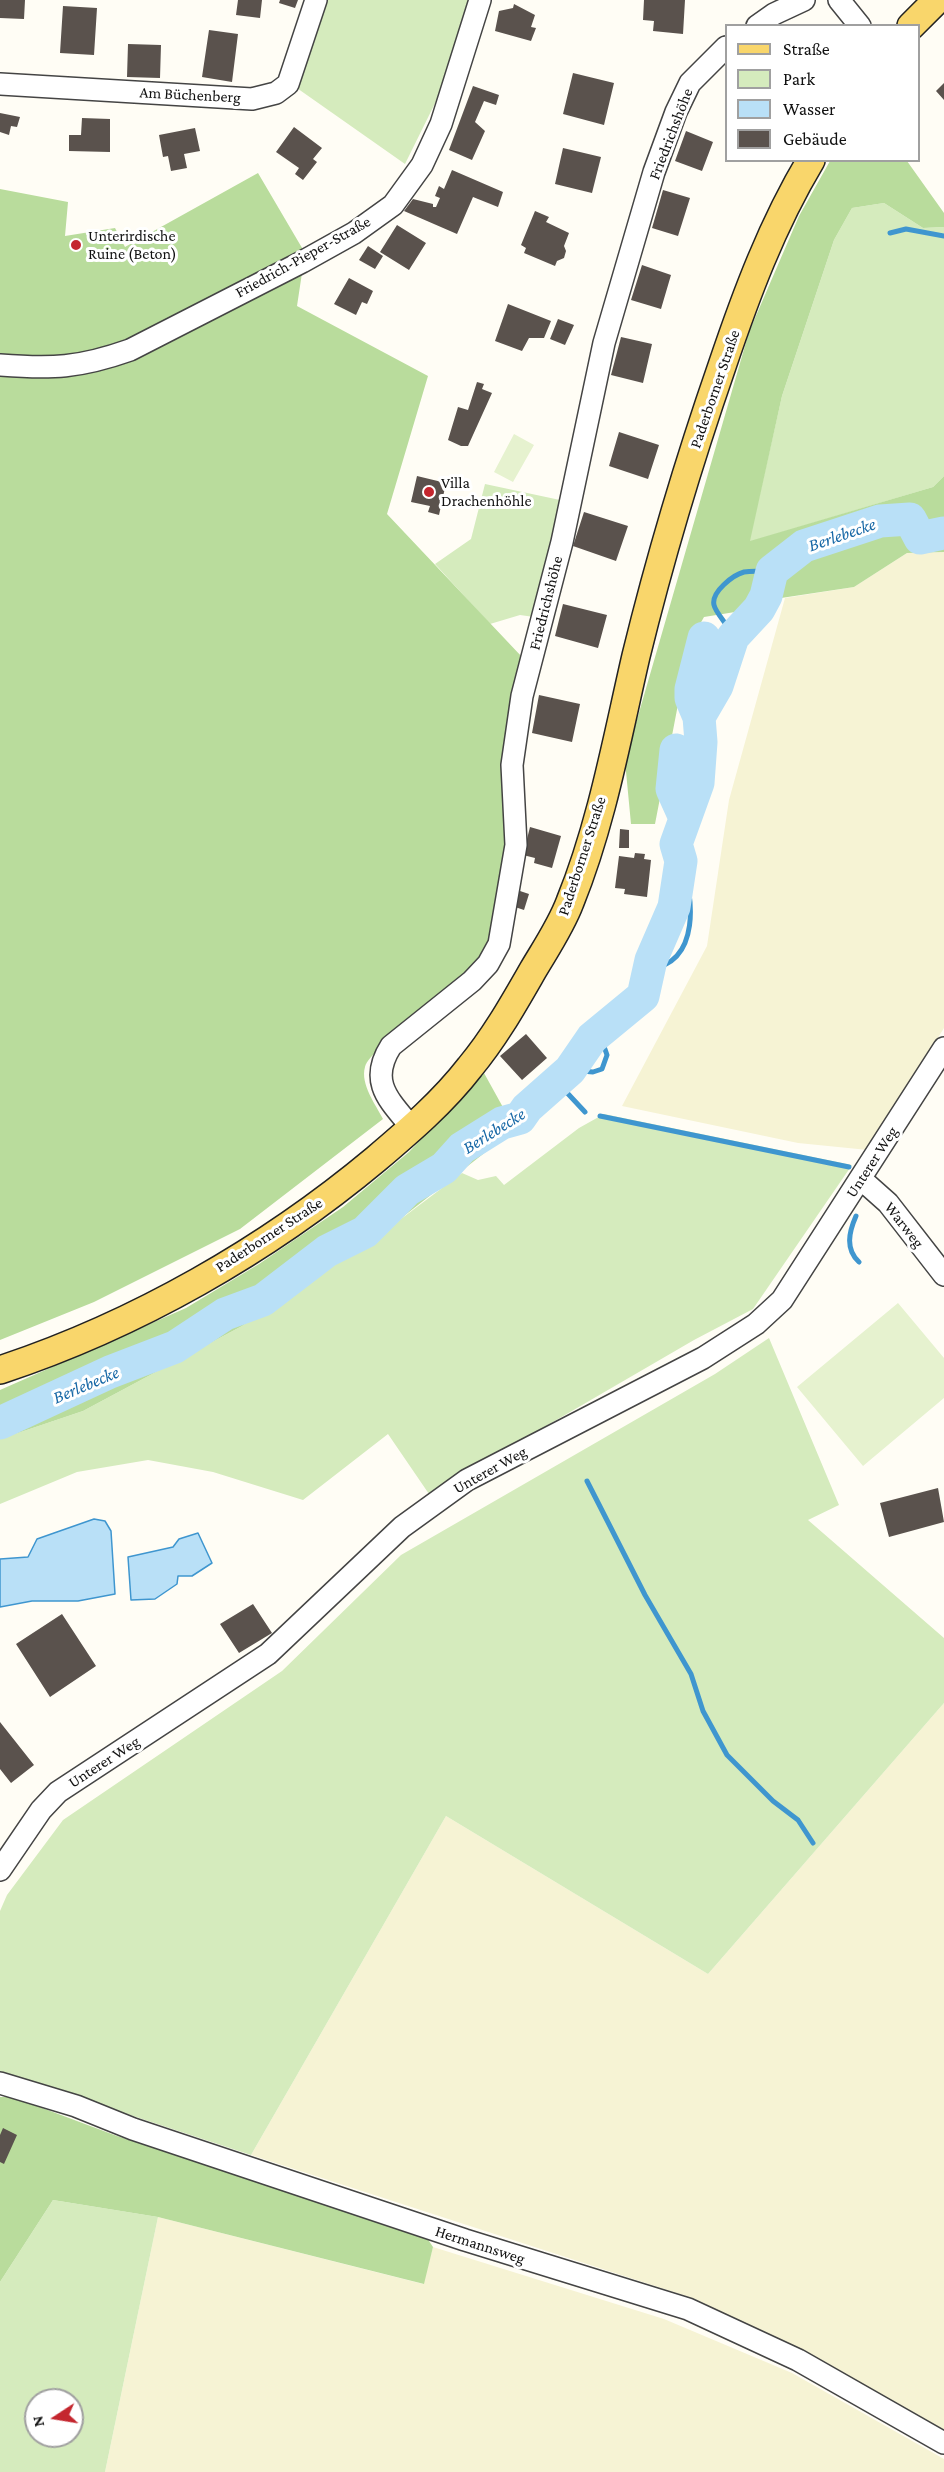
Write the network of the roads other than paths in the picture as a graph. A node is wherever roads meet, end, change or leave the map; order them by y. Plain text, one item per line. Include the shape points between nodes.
1 (316, 0) edge
2 (480, 0) edge
3 (804, 0) edge
4 (838, 0) edge
5 (937, 0) edge
6 (760, 24) edge
7 (858, 24) edge
8 (913, 24) edge
9 (725, 48) edge
10 (0, 84) edge
11 (810, 162) edge
12 (0, 365) edge
13 (944, 1048) edge
14 (412, 1128) junction
15 (861, 1179) junction
16 (944, 1275) edge
17 (0, 1370) edge
18 (0, 1870) edge
19 (0, 2084) edge
20 (944, 2444) edge

1 - 10 street, Am Büchenberg via 288,84 276,93 252,99
2 - 12 street, Friedrich-Pieper-Straße via 441,124 422,165 393,205 354,233 130,350 102,360 49,369
3 - 6 street
4 - 7 street
5 - 8 main road
9 - 14 street, Friedrichshöhe via 690,82 676,112 654,172 604,343 562,542 522,696 512,765 516,845 499,944 472,981 391,1046 384,1057 382,1090
11 - 14 main road, Paderborner Straße via 792,192 749,288 710,399 652,591 607,779 570,905 506,1018 470,1067
13 - 15 street, Unterer Weg
14 - 17 main road, Paderborner Straße via 349,1182 222,1268 50,1353
15 - 16 street, Warweg via 888,1203
15 - 18 street, Unterer Weg via 782,1300 756,1324 703,1358 467,1480 402,1527 268,1654 58,1792
19 - 20 street, Hermannsweg via 76,2106 133,2129 465,2240 688,2309 798,2360

